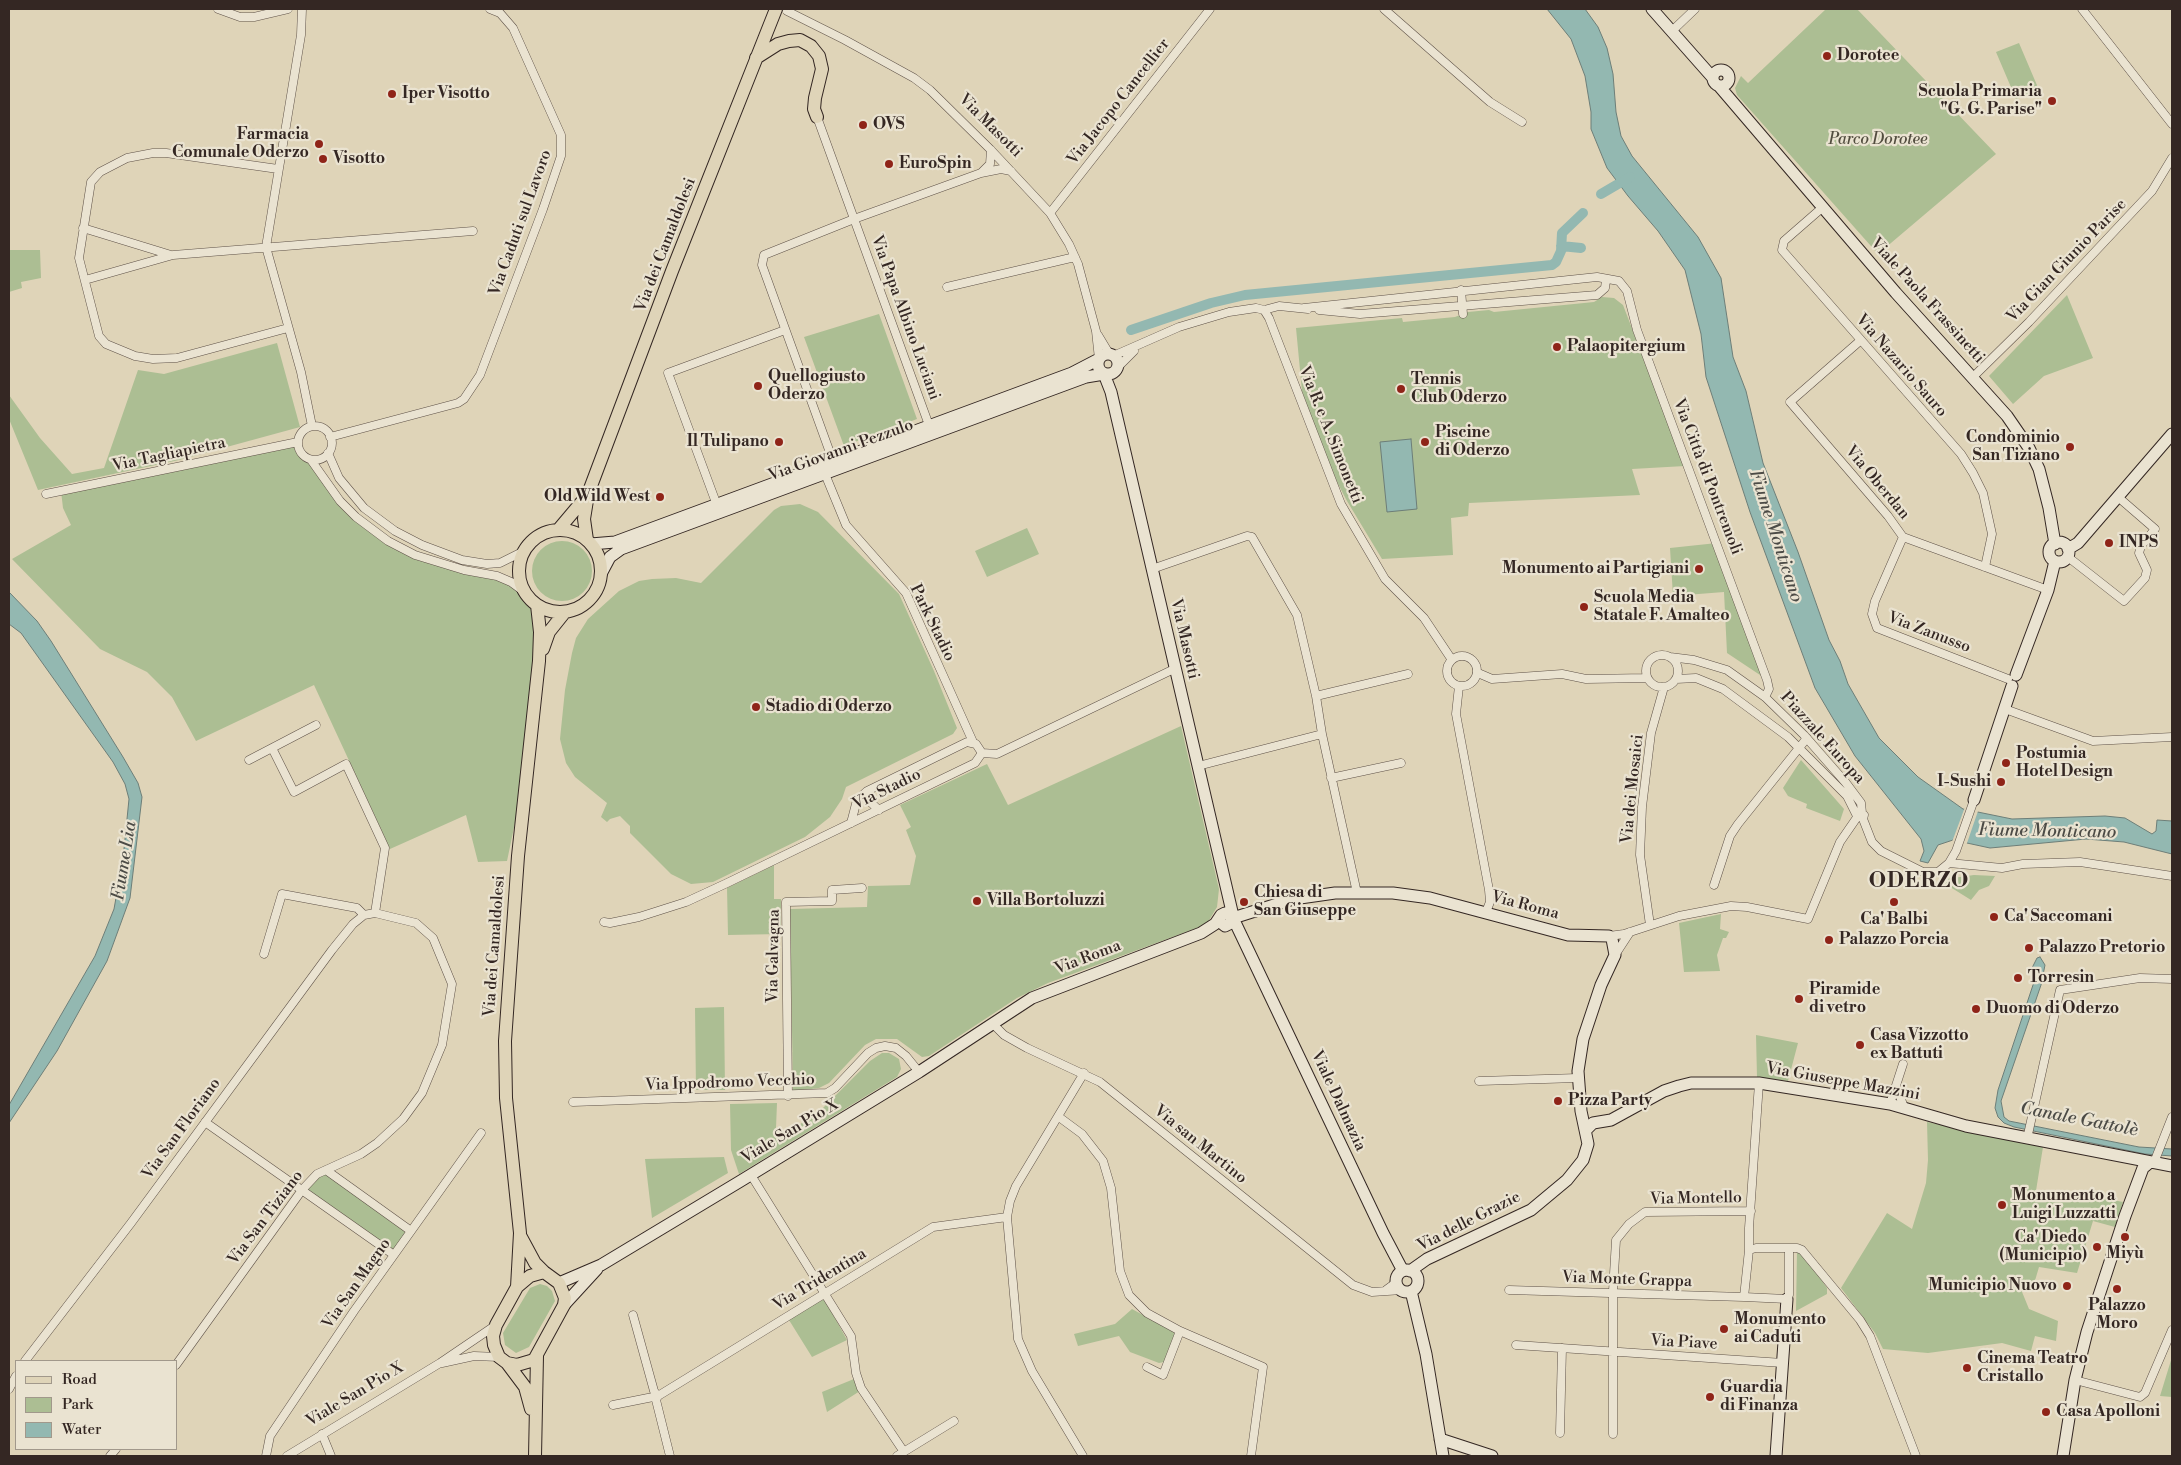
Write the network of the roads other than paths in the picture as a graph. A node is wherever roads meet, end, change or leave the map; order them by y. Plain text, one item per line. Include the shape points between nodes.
1 (218, 9) edge
2 (288, 9) edge
3 (302, 9) edge
4 (490, 9) edge
5 (1210, 9) edge
6 (1384, 9) edge
7 (1652, 9) edge
8 (1695, 9) edge
9 (2082, 9) edge
10 (782, 10) edge
11 (1672, 31) junction
12 (756, 58) junction
13 (817, 117) joint
14 (1522, 122) dead end
15 (2172, 124) edge
16 (991, 150) junction
17 (2172, 158) edge
18 (278, 169) junction
19 (1011, 171) junction
20 (981, 173) junction
21 (1823, 208) junction
22 (1050, 213) junction
23 (854, 219) junction
24 (83, 228) junction
25 (473, 231) dead end
26 (266, 247) junction
27 (173, 256) junction
28 (1074, 257) junction
29 (85, 280) junction
30 (1606, 280) junction
31 (947, 287) dead end
32 (1461, 290) junction
33 (1368, 301) junction
34 (1304, 308) junction
35 (1264, 310) junction
36 (1462, 310) junction
37 (1364, 314) junction
38 (288, 328) junction
39 (785, 330) junction
40 (1096, 331) junction
41 (1861, 340) junction
42 (1138, 347) junction
43 (1112, 356) junction
44 (1099, 359) junction
45 (1116, 369) junction
46 (1104, 374) junction
47 (1973, 377) junction
48 (1112, 392) junction
49 (312, 426) junction
50 (931, 430) junction
51 (2172, 434) edge
52 (330, 437) junction
53 (298, 442) junction
54 (328, 453) junction
55 (312, 460) junction
56 (834, 462) junction
57 (825, 474) junction
58 (46, 494) dead end
59 (588, 494) junction
60 (2118, 498) junction
61 (718, 508) junction
62 (558, 530) junction
63 (1903, 537) junction
64 (589, 542) junction
65 (2055, 544) junction
66 (524, 551) junction
67 (2068, 553) junction
68 (2055, 561) junction
69 (1985, 567) junction
70 (1152, 569) junction
71 (601, 574) junction
72 (2048, 590) junction
73 (526, 593) junction
74 (537, 605) junction
75 (565, 612) junction
76 (1670, 657) junction
77 (1452, 660) junction
78 (539, 661) junction
79 (1174, 669) junction
80 (1478, 673) junction
81 (1408, 674) dead end
82 (1648, 678) junction
83 (1676, 679) junction
84 (2012, 680) junction
85 (1459, 686) junction
86 (1664, 687) junction
87 (1316, 696) junction
88 (1765, 697) junction
89 (2005, 709) junction
90 (316, 725) dead end
91 (1322, 734) junction
92 (1804, 735) junction
93 (2172, 737) edge
94 (1792, 740) junction
95 (973, 742) junction
96 (1798, 746) junction
97 (272, 748) junction
98 (982, 753) junction
99 (249, 760) dead end
100 (1401, 763) dead end
101 (1198, 766) junction
102 (1331, 778) junction
103 (870, 790) junction
104 (1974, 800) joint
105 (879, 810) junction
106 (1860, 817) junction
107 (851, 823) junction
108 (1949, 863) junction
109 (2172, 876) edge
110 (1714, 885) dead end
111 (862, 888) dead end
112 (1356, 893) junction
113 (1486, 912) junction
114 (375, 913) junction
115 (364, 916) junction
116 (1227, 920) junction
117 (604, 922) dead end
118 (1650, 925) junction
119 (1630, 932) junction
120 (1609, 936) junction
121 (264, 954) dead end
122 (1615, 955) junction
123 (2172, 980) edge
124 (993, 1024) junction
125 (1903, 1064) dead end
126 (919, 1072) junction
127 (1084, 1074) junction
128 (1578, 1078) junction
129 (1479, 1081) dead end
130 (1759, 1083) junction
131 (1896, 1086) junction
132 (788, 1096) junction
133 (573, 1102) dead end
134 (1581, 1104) junction
135 (1890, 1104) junction
136 (1904, 1107) junction
137 (1059, 1117) junction
138 (2172, 1117) edge
139 (205, 1122) junction
140 (1596, 1123) junction
141 (1586, 1130) junction
142 (481, 1133) dead end
143 (2028, 1136) junction
144 (2152, 1161) junction
145 (2172, 1166) edge
146 (326, 1170) junction
147 (751, 1175) junction
148 (302, 1190) junction
149 (1751, 1211) junction
150 (1007, 1217) junction
151 (412, 1231) junction
152 (520, 1233) junction
153 (1789, 1248) junction
154 (1749, 1250) junction
155 (394, 1255) junction
156 (601, 1265) junction
157 (1407, 1271) junction
158 (544, 1272) junction
159 (559, 1283) junction
160 (517, 1287) junction
161 (1403, 1288) junction
162 (1509, 1290) dead end
163 (1613, 1292) junction
164 (824, 1293) junction
165 (1744, 1296) junction
166 (1787, 1299) junction
167 (564, 1304) junction
168 (633, 1315) dead end
169 (496, 1325) junction
170 (2172, 1330) edge
171 (1180, 1331) junction
172 (1516, 1345) dead end
173 (1562, 1348) junction
174 (1614, 1353) junction
175 (538, 1356) junction
176 (26, 1360) edge
177 (503, 1360) junction
178 (178, 1362) edge
179 (1783, 1363) junction
180 (440, 1364) junction
181 (1147, 1368) dead end
182 (15, 1378) edge
183 (2075, 1380) junction
184 (9, 1389) edge
185 (658, 1396) junction
186 (614, 1405) dead end
187 (954, 1421) dead end
188 (535, 1423) junction
189 (1560, 1433) dead end
190 (322, 1434) junction
191 (1613, 1434) dead end
192 (1440, 1439) junction
193 (901, 1454) edge
194 (266, 1456) edge
195 (287, 1456) edge
196 (331, 1456) edge
197 (535, 1456) edge
198 (670, 1456) edge
199 (1083, 1456) edge
200 (1251, 1456) edge
201 (1443, 1456) edge
202 (1492, 1456) edge
203 (1776, 1456) edge
204 (1916, 1456) edge
205 (2063, 1456) edge

1 - 2 street via 240,17
3 - 18 street via 301,35
4 - 52 street, Via Caduti sul Lavoro via 500,13 513,28 558,126 562,145 555,176 480,374 464,399
5 - 22 street, Via Jacopo Cancellier
6 - 14 street via 1490,102
7 - 11 street, Viale Paola Frassinetti
8 - 11 street
9 - 15 street
10 - 12 main road, Via dei Camaldolesi
10 - 16 street, Via Masotti via 818,25 914,78
11 - 21 street, Viale Paola Frassinetti via 1719,80 1733,102
12 - 13 main road via 789,41 800,40 811,46 819,56 822,69 815,98
12 - 59 main road, Via dei Camaldolesi
13 - 23 street, Via Papa Albino Luciani
16 - 19 street, Via Masotti
16 - 20 street via 990,164
17 - 47 street, Via Gian Giunio Parise via 2152,191
18 - 24 street via 166,153 127,158 93,178
18 - 26 street
19 - 20 street via 1001,169
19 - 22 street, Via Masotti
20 - 23 street
21 - 41 street, Via Nazario Sauro via 1784,241 1782,250
21 - 47 street, Viale Paola Frassinetti
22 - 28 street, Via Masotti via 1065,235
23 - 39 street via 764,255 762,265
23 - 50 street, Via Papa Albino Luciani
24 - 27 street
24 - 29 street via 79,258
25 - 26 street
26 - 27 street
26 - 38 street
27 - 29 street
28 - 31 street
28 - 40 street, Via Masotti
29 - 38 street via 99,336 106,344 135,356 177,358
30 - 32 street, Via Città di Pontremoli via 1597,276
30 - 36 street, Via Città di Pontremoli via 1605,288 1597,295
30 - 88 street, Via Città di Pontremoli via 1619,281 1627,291 1637,330 1768,680
32 - 33 street, Via Città di Pontremoli
32 - 36 street
33 - 34 street, Via Città di Pontremoli
33 - 37 street
34 - 35 street, Via Città di Pontremoli via 1279,306
34 - 37 street, Via Città di Pontremoli
35 - 42 street, Via Città di Pontremoli via 1228,312 1179,327
35 - 77 street, Via R. e A. Simonetti via 1341,504 1385,579 1424,618
36 - 37 street, Via Città di Pontremoli
38 - 49 street
39 - 56 street
39 - 61 street via 668,373
40 - 43 street, Via Masotti
40 - 44 street, Via Masotti
41 - 63 street, Via Oberdan via 1790,402
41 - 69 street, Via Nazario Sauro via 1961,454 1973,473 1983,493 1992,534
42 - 43 street, Via Città di Pontremoli
42 - 45 street, Via Città di Pontremoli
43 - 44 street, Via Giovanni Pezzulo via 1104,355
43 - 45 street via 1117,361
44 - 46 street via 1099,369
44 - 50 street, Via Giovanni Pezzulo
45 - 46 street, Via Giovanni Pezzulo
45 - 48 street, Via Masotti
46 - 48 street, Via Masotti
46 - 50 street, Via Giovanni Pezzulo via 1086,377
47 - 65 street, Viale Paola Frassinetti via 2007,416 2029,448 2046,493
48 - 70 street, Via Masotti
49 - 52 street via 321,428
49 - 53 street via 302,432
50 - 56 street, Via Giovanni Pezzulo
50 - 57 street, Via Giovanni Pezzulo
51 - 60 street
52 - 54 street via 332,443
53 - 55 street via 300,452
53 - 58 street, Via Tagliapietra
54 - 55 street via 321,459
54 - 66 street via 339,478 364,508 395,531 422,545 462,560 487,564 500,563
55 - 73 street via 340,501 388,541 415,555 496,576
56 - 61 street, Via Giovanni Pezzulo
57 - 61 street, Via Giovanni Pezzulo
57 - 95 street, Park Stadio via 846,525 906,593
59 - 62 main road, Via dei Camaldolesi
59 - 64 main road, Via dei Camaldolesi via 584,519
60 - 67 street
60 - 67 street via 2155,529 2138,553 2147,570 2145,578 2124,601
61 - 64 street, Via Giovanni Pezzulo via 615,542
61 - 71 street, Via Giovanni Pezzulo via 622,549 610,557
62 - 64 main road via 569,531
62 - 66 main road via 539,536
63 - 69 street, Via Oberdan
63 - 84 street, Via Zanusso via 1875,601 1874,624 1880,630
64 - 71 main road via 599,556
65 - 67 street via 2064,544
65 - 68 street via 2049,551
66 - 73 main road via 519,572
67 - 68 street via 2061,562
68 - 72 street
69 - 72 street, Via Oberdan
70 - 79 street, Via Masotti
70 - 87 street via 1252,537 1297,615
71 - 75 main road via 596,592 588,602
72 - 84 street
73 - 74 main road
74 - 75 main road
74 - 78 main road, Via dei Camaldolesi
75 - 78 main road, Via dei Camaldolesi via 549,632
76 - 82 street, Piazzale Europa via 1660,655 1651,659 1646,668
76 - 83 street via 1678,669
76 - 88 street, Piazzale Europa via 1727,670
77 - 80 street via 1460,656 1469,657 1476,664
77 - 85 street via 1447,668 1448,677
78 - 152 main road, Via dei Camaldolesi via 518,856 505,1041 506,1098
79 - 98 street via 997,754
79 - 101 street, Via Masotti
80 - 82 street via 1492,679 1562,674 1586,679
80 - 85 street via 1469,685
81 - 87 street
82 - 86 street via 1654,685
83 - 86 street
83 - 94 street via 1696,678 1723,689
84 - 89 street
85 - 113 street via 1456,714 1489,890 1490,902
86 - 118 street, Via dei Mosaici via 1651,733 1642,807 1640,855
87 - 91 street
88 - 92 street, Piazzale Europa
89 - 93 street via 2093,741
89 - 104 street
90 - 97 street
91 - 101 street
91 - 102 street
92 - 94 street
92 - 96 street
92 - 106 street, Piazzale Europa via 1858,798
94 - 96 street
95 - 98 street, Park Stadio
95 - 103 street via 967,742
96 - 106 street via 1847,796
96 - 110 street via 1730,836
97 - 99 street
97 - 114 street via 294,792 346,764 385,848
98 - 105 street, Via Stadio via 976,763
100 - 102 street
101 - 116 street, Via Masotti via 1226,892
102 - 112 street
103 - 105 street via 868,800
103 - 107 street via 858,800
104 - 108 street
105 - 107 street, Via Stadio
106 - 108 street via 1872,842 1892,858 1928,873 1938,872
106 - 118 street, Via Roma via 1840,842 1808,919 1747,906 1731,906 1709,908
107 - 117 street, Via Stadio via 686,902 639,917
108 - 109 street via 2002,868 2080,862
111 - 132 street, Via Galvagna via 832,890 832,901 786,902
112 - 113 street, Via Roma via 1393,893
112 - 116 street, Via Roma via 1293,899
113 - 120 street, Via Roma via 1568,935
114 - 115 street, Via San Tiziano
114 - 146 street, Via San Tiziano via 416,923 440,950 452,984 442,1045 422,1093 393,1130 361,1154
115 - 121 street via 357,908 282,894
115 - 139 street, Via San Floriano via 353,924 332,950
116 - 124 street, Via Roma via 1032,998
116 - 157 street, Viale Dalmazia via 1245,944 1383,1233
118 - 119 street, Via Roma
119 - 120 street, Via Roma
119 - 122 street
120 - 122 street via 1614,943
122 - 128 street via 1583,1039
123 - 143 street via 2140,978 2060,990
124 - 126 street, Viale San Pio X
124 - 127 street, Via san Martino via 1004,1035
125 - 131 street
126 - 132 street, Via Ippodromo Vecchio via 896,1048 885,1046 868,1053 827,1093
126 - 147 street, Viale San Pio X
127 - 137 street
127 - 161 street, Via san Martino via 1100,1082 1354,1285 1372,1292
128 - 129 street
128 - 134 street
130 - 135 street, Via Giuseppe Mazzini
130 - 140 street, Via Giuseppe Mazzini via 1691,1083 1664,1090 1611,1120
130 - 149 street
131 - 135 street
131 - 136 street
132 - 133 street, Via Ippodromo Vecchio
134 - 140 street
134 - 141 street
135 - 136 street, Via Giuseppe Mazzini
136 - 143 street, Via Giuseppe Mazzini via 1966,1126
137 - 150 street via 1012,1194
137 - 171 street via 1082,1134 1106,1167 1120,1272 1129,1295 1148,1313
138 - 144 street
139 - 148 street
139 - 176 street, Via San Floriano
140 - 141 street, Via Giuseppe Mazzini
141 - 157 street, Via delle Grazie via 1587,1149 1583,1160 1568,1180 1546,1198 1513,1220
142 - 151 street, Via San Magno
143 - 144 street, Via Giuseppe Mazzini
144 - 145 street, Via Giuseppe Mazzini
144 - 183 street via 2143,1168 2125,1216 2087,1332
146 - 148 street, Via San Tiziano via 317,1174
146 - 151 street
147 - 156 street, Viale San Pio X
147 - 164 street
148 - 155 street
148 - 178 street, Via San Tiziano
149 - 154 street
149 - 163 street, Via Montello via 1645,1212 1616,1240
150 - 164 street, Via Tridentina via 933,1226
150 - 199 street via 1018,1339 1032,1371
151 - 155 street, Via San Magno
152 - 158 main road, Via dei Camaldolesi via 529,1254
152 - 160 main road, Via dei Camaldolesi
153 - 154 street
153 - 166 street
153 - 204 street via 1799,1248 1806,1254 1860,1320 1877,1353
154 - 165 street
155 - 194 street, Via San Magno via 270,1436
156 - 159 street, Viale San Pio X
156 - 167 street, Viale San Pio X
157 - 161 street, Via delle Grazie via 1398,1276
157 - 161 street, Via delle Grazie via 1416,1274 1418,1281 1416,1287
158 - 159 main road, Via dei Camaldolesi
158 - 160 main road via 530,1276
159 - 167 main road via 564,1293
160 - 169 main road
161 - 192 street, Via delle Grazie via 1426,1354
162 - 163 street, Via Monte Grappa
163 - 165 street, Via Monte Grappa
163 - 174 street, Via Montello
164 - 185 street, Via Tridentina
164 - 193 street via 850,1336 861,1388
165 - 166 street, Via Monte Grappa
166 - 179 street
167 - 175 main road
168 - 185 street
169 - 177 main road via 493,1341
169 - 180 street, Viale San Pio X
170 - 183 street via 2146,1393 2140,1397
171 - 181 street via 1163,1375
171 - 200 street via 1263,1367
172 - 173 street, Via Piave
173 - 174 street, Via Piave
173 - 189 street
174 - 179 street, Via Piave
174 - 191 street
175 - 177 main road via 517,1365
175 - 188 main road
177 - 180 street, Viale San Pio X via 474,1356
177 - 188 main road via 527,1392
179 - 203 street
180 - 190 street, Viale San Pio X
182 - 184 street
183 - 205 street
185 - 186 street
185 - 198 street via 656,1400
187 - 193 street
188 - 197 main road
190 - 195 street, Viale San Pio X
190 - 196 street
192 - 201 street, Via delle Grazie
192 - 202 street

